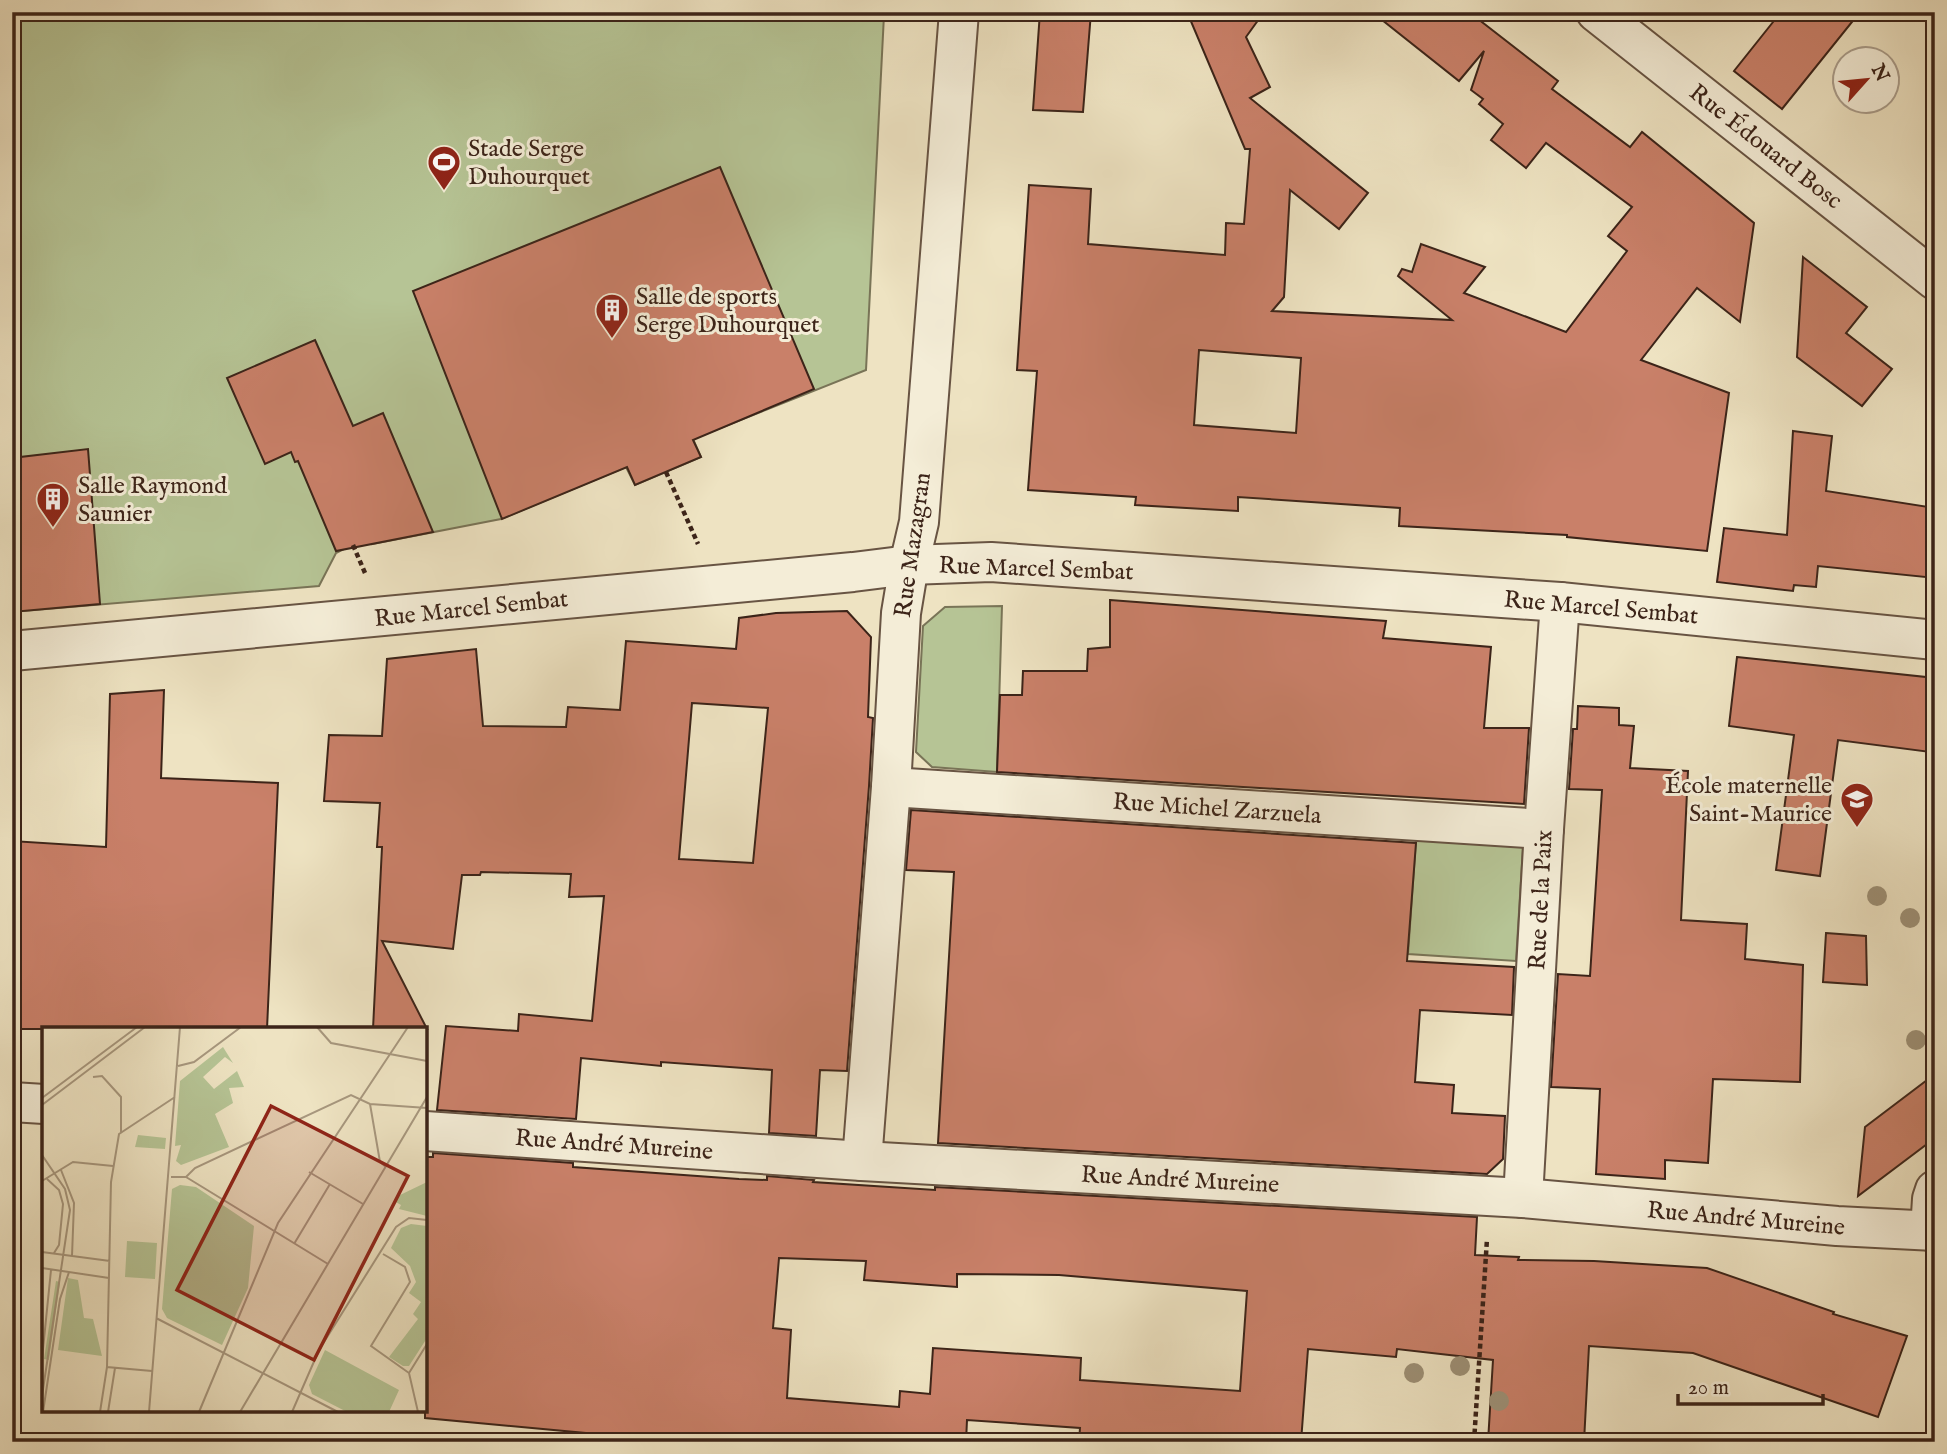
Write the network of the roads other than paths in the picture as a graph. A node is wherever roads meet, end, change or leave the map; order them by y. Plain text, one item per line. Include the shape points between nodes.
1 (959, 12) edge
2 (1597, 12) edge
3 (1935, 280) edge
4 (909, 565) junction
5 (1560, 602) junction
6 (1935, 640) edge
7 (12, 650) edge
8 (891, 787) junction
9 (1544, 829) junction
10 (12, 1102) edge
11 (42, 1104) edge
12 (427, 1131) edge
13 (862, 1161) junction
14 (1935, 1190) edge
15 (1506, 1197) junction
16 (1933, 1231) edge

1 - 4 street, Rue Mazagran via 919,523
2 - 3 street, Rue Édouard Bosc
4 - 5 street, Rue Marcel Sembat via 991,562
4 - 7 street, Rue Marcel Sembat
4 - 8 street, Rue Mazagran via 901,613
5 - 6 street, Rue Marcel Sembat
5 - 9 street, Rue de la Paix
8 - 9 street, Rue Michel Zarzuela
8 - 13 street, Rue Mazagran
9 - 15 street, Rue de la Paix
10 - 11 street
12 - 13 street, Rue André Mureine
13 - 15 street, Rue André Mureine
14 - 16 street
15 - 16 street, Rue André Mureine

